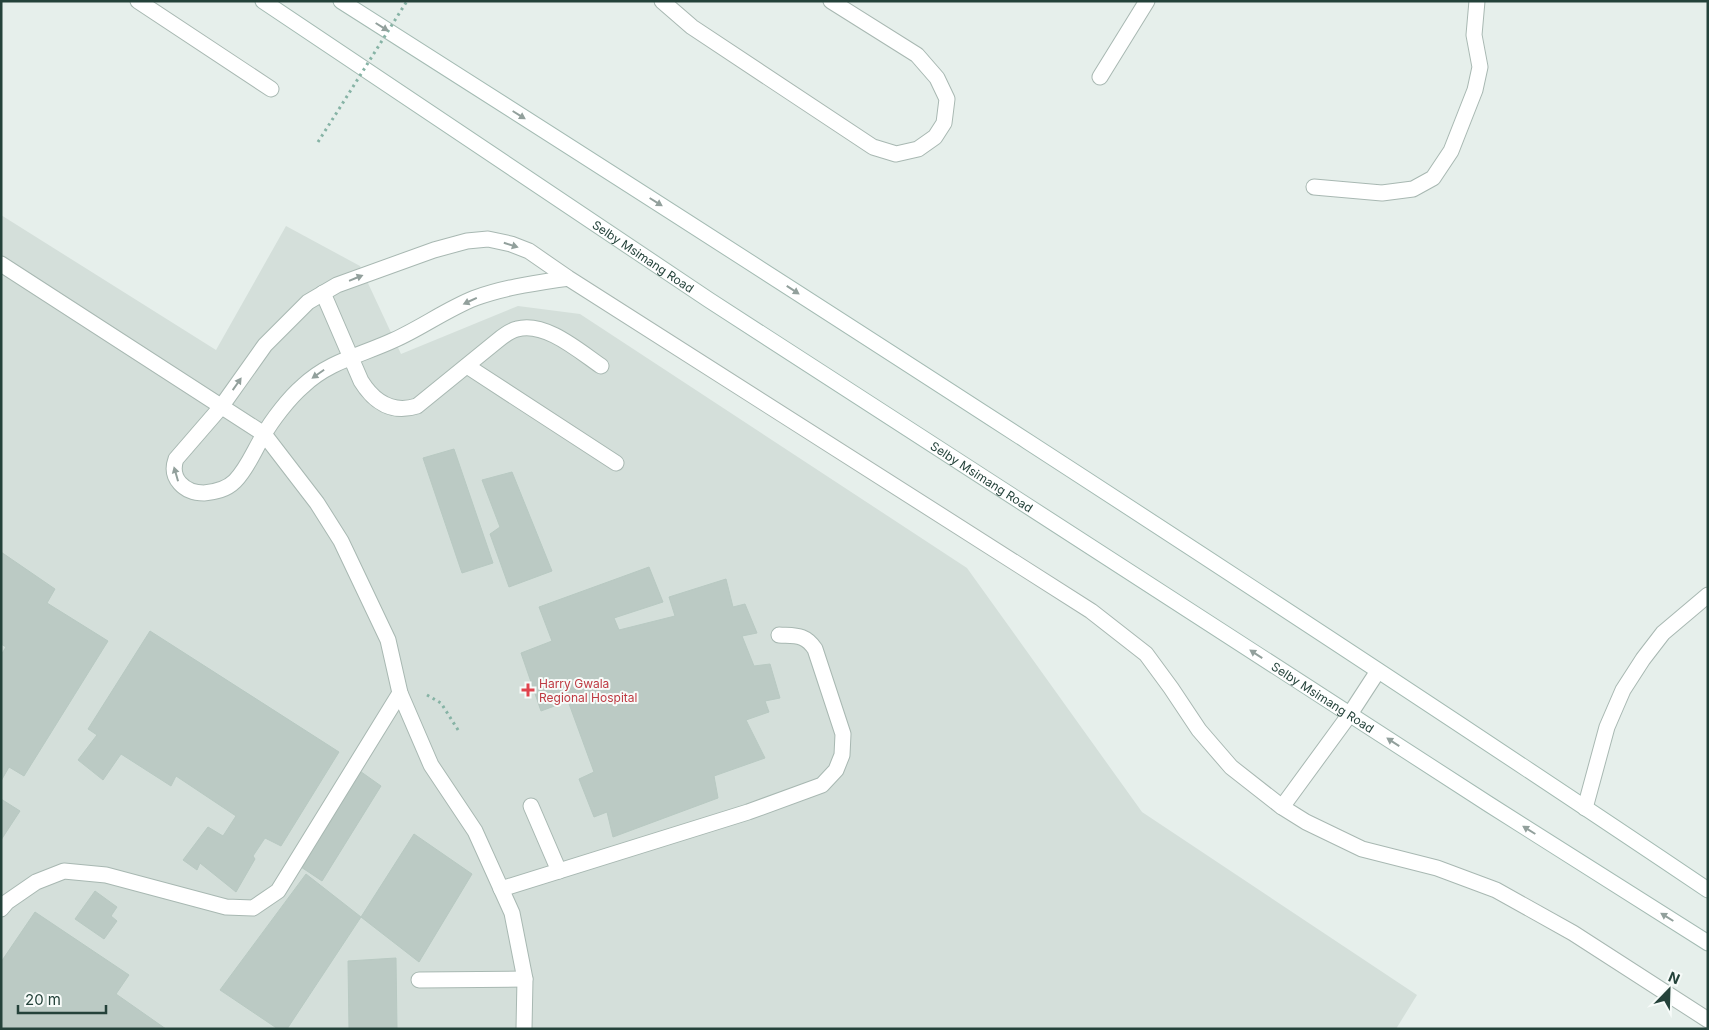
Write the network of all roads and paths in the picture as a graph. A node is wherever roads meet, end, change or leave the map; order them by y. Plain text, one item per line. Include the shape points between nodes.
1 (138, 1) edge
2 (263, 1) edge
3 (341, 1) edge
4 (407, 1) edge
5 (662, 1) edge
6 (831, 1) edge
7 (1147, 1) edge
8 (1477, 1) edge
9 (1100, 77) dead end
10 (271, 89) dead end
11 (318, 142) dead end
12 (1314, 188) dead end
13 (1, 264) edge
14 (568, 278) junction
15 (324, 293) junction
16 (350, 357) junction
17 (467, 366) junction
18 (600, 366) dead end
19 (221, 407) junction
20 (264, 434) junction
21 (616, 463) dead end
22 (1708, 595) edge
23 (779, 635) dead end
24 (1378, 671) junction
25 (399, 686) junction
26 (1350, 714) junction
27 (460, 733) dead end
28 (531, 806) dead end
29 (1282, 807) junction
30 (1585, 808) junction
31 (559, 870) junction
32 (501, 889) junction
33 (1708, 890) edge
34 (1, 910) edge
35 (1708, 943) edge
36 (525, 979) junction
37 (419, 980) dead end
38 (1708, 1020) edge
39 (524, 1029) edge

1 - 10 main road
26 -> 2 main road, Selby Msimang Road via 709,300
3 -> 24 main road via 670,210
4 - 11 path, bridge
5 - 6 main road via 692,26 873,147 896,154 918,149 935,137 944,123 947,99 937,78 917,55
7 - 9 main road
8 - 12 main road via 1474,35 1480,67 1475,90 1450,151 1433,178 1412,189 1382,193
13 - 19 main road
15 -> 14 main road via 337,285 434,250 488,239 529,251
14 -> 16 main road via 532,283 474,299 394,340
14 - 29 main road via 1091,611 1146,654 1199,730 1231,767
15 - 16 main road
19 -> 15 main road via 264,345 308,302
16 - 17 main road via 361,381 378,401 406,410 417,406
16 -> 20 main road via 318,373 302,386
17 - 18 main road via 519,328 557,336
17 - 21 main road
19 - 20 main road
20 -> 19 main road via 245,468 227,487 216,492 195,493 186,488 174,474 176,459
20 - 25 main road via 317,503 341,541 388,640
22 - 30 main road via 1663,634 1623,690 1607,727
23 - 31 main road via 809,640 815,649 844,734 842,755 836,770 822,785 748,812
24 - 26 main road
24 - 30 main road
25 - 27 path via 441,703
25 - 32 main road via 431,765 475,831
25 - 34 main road via 278,891 253,908 226,908 106,875 64,872 36,882
26 - 29 main road
35 -> 26 main road, Selby Msimang Road
28 - 31 main road
29 - 38 main road via 1362,849 1437,868 1496,890 1573,934
30 - 33 main road
31 - 32 main road
32 - 36 main road via 512,913
36 - 37 main road
36 - 39 main road

